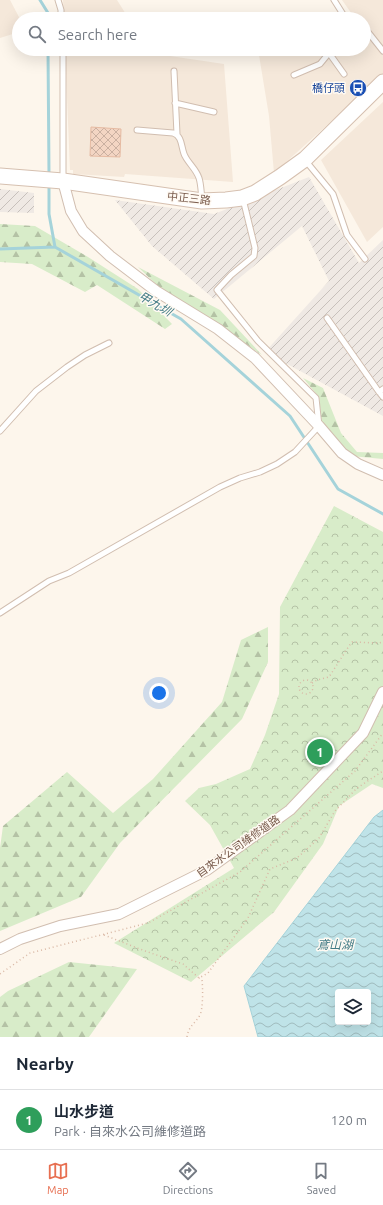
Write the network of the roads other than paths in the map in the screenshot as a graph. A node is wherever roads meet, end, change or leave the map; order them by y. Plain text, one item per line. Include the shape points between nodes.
1 (58, 0) edge
2 (334, 0) edge
3 (61, 12) edge
4 (342, 12) edge
5 (371, 36) edge
6 (383, 51) edge
7 (63, 56) edge
8 (327, 56) edge
9 (331, 56) edge
10 (174, 71) dead end
11 (344, 74) dead end
12 (294, 75) dead end
13 (383, 82) edge
14 (175, 103) junction
15 (214, 112) dead end
16 (137, 130) dead end
17 (176, 134) junction
18 (304, 159) junction
19 (0, 176) edge
20 (61, 181) junction
21 (242, 198) junction
22 (202, 201) junction
23 (365, 259) dead end
24 (327, 318) dead end
25 (109, 342) dead end
26 (381, 390) edge
27 (383, 397) edge
28 (319, 426) junction
29 (0, 431) edge
30 (383, 475) edge
31 (0, 613) edge
32 (383, 692) edge
33 (0, 950) edge

1 - 3 lane
2 - 4 lane
5 - 6 lane
7 - 20 lane
8 - 12 lane via 320,64
9 - 11 lane
10 - 14 lane
13 - 18 street, 中正三路
14 - 15 lane
14 - 17 lane
16 - 17 lane
17 - 22 lane via 185,156 196,170
18 - 21 street, 中正三路 via 280,178
18 - 23 lane via 333,194 347,235
19 - 20 street, 中正三路
20 - 22 street, 中正三路
20 - 28 street via 71,211 83,231 156,292 218,329 255,358
21 - 22 street, 中正三路
21 - 28 lane via 255,248 254,256 217,290 258,341 316,398
24 - 26 lane
25 - 29 lane via 67,367 36,391
26 - 27 lane
28 - 30 street via 342,453 358,464
28 - 31 lane via 295,452 277,464 220,487 69,573 48,581
32 - 33 street, 自來水公司維修道路 via 363,733 290,810 208,870 119,914 60,926

